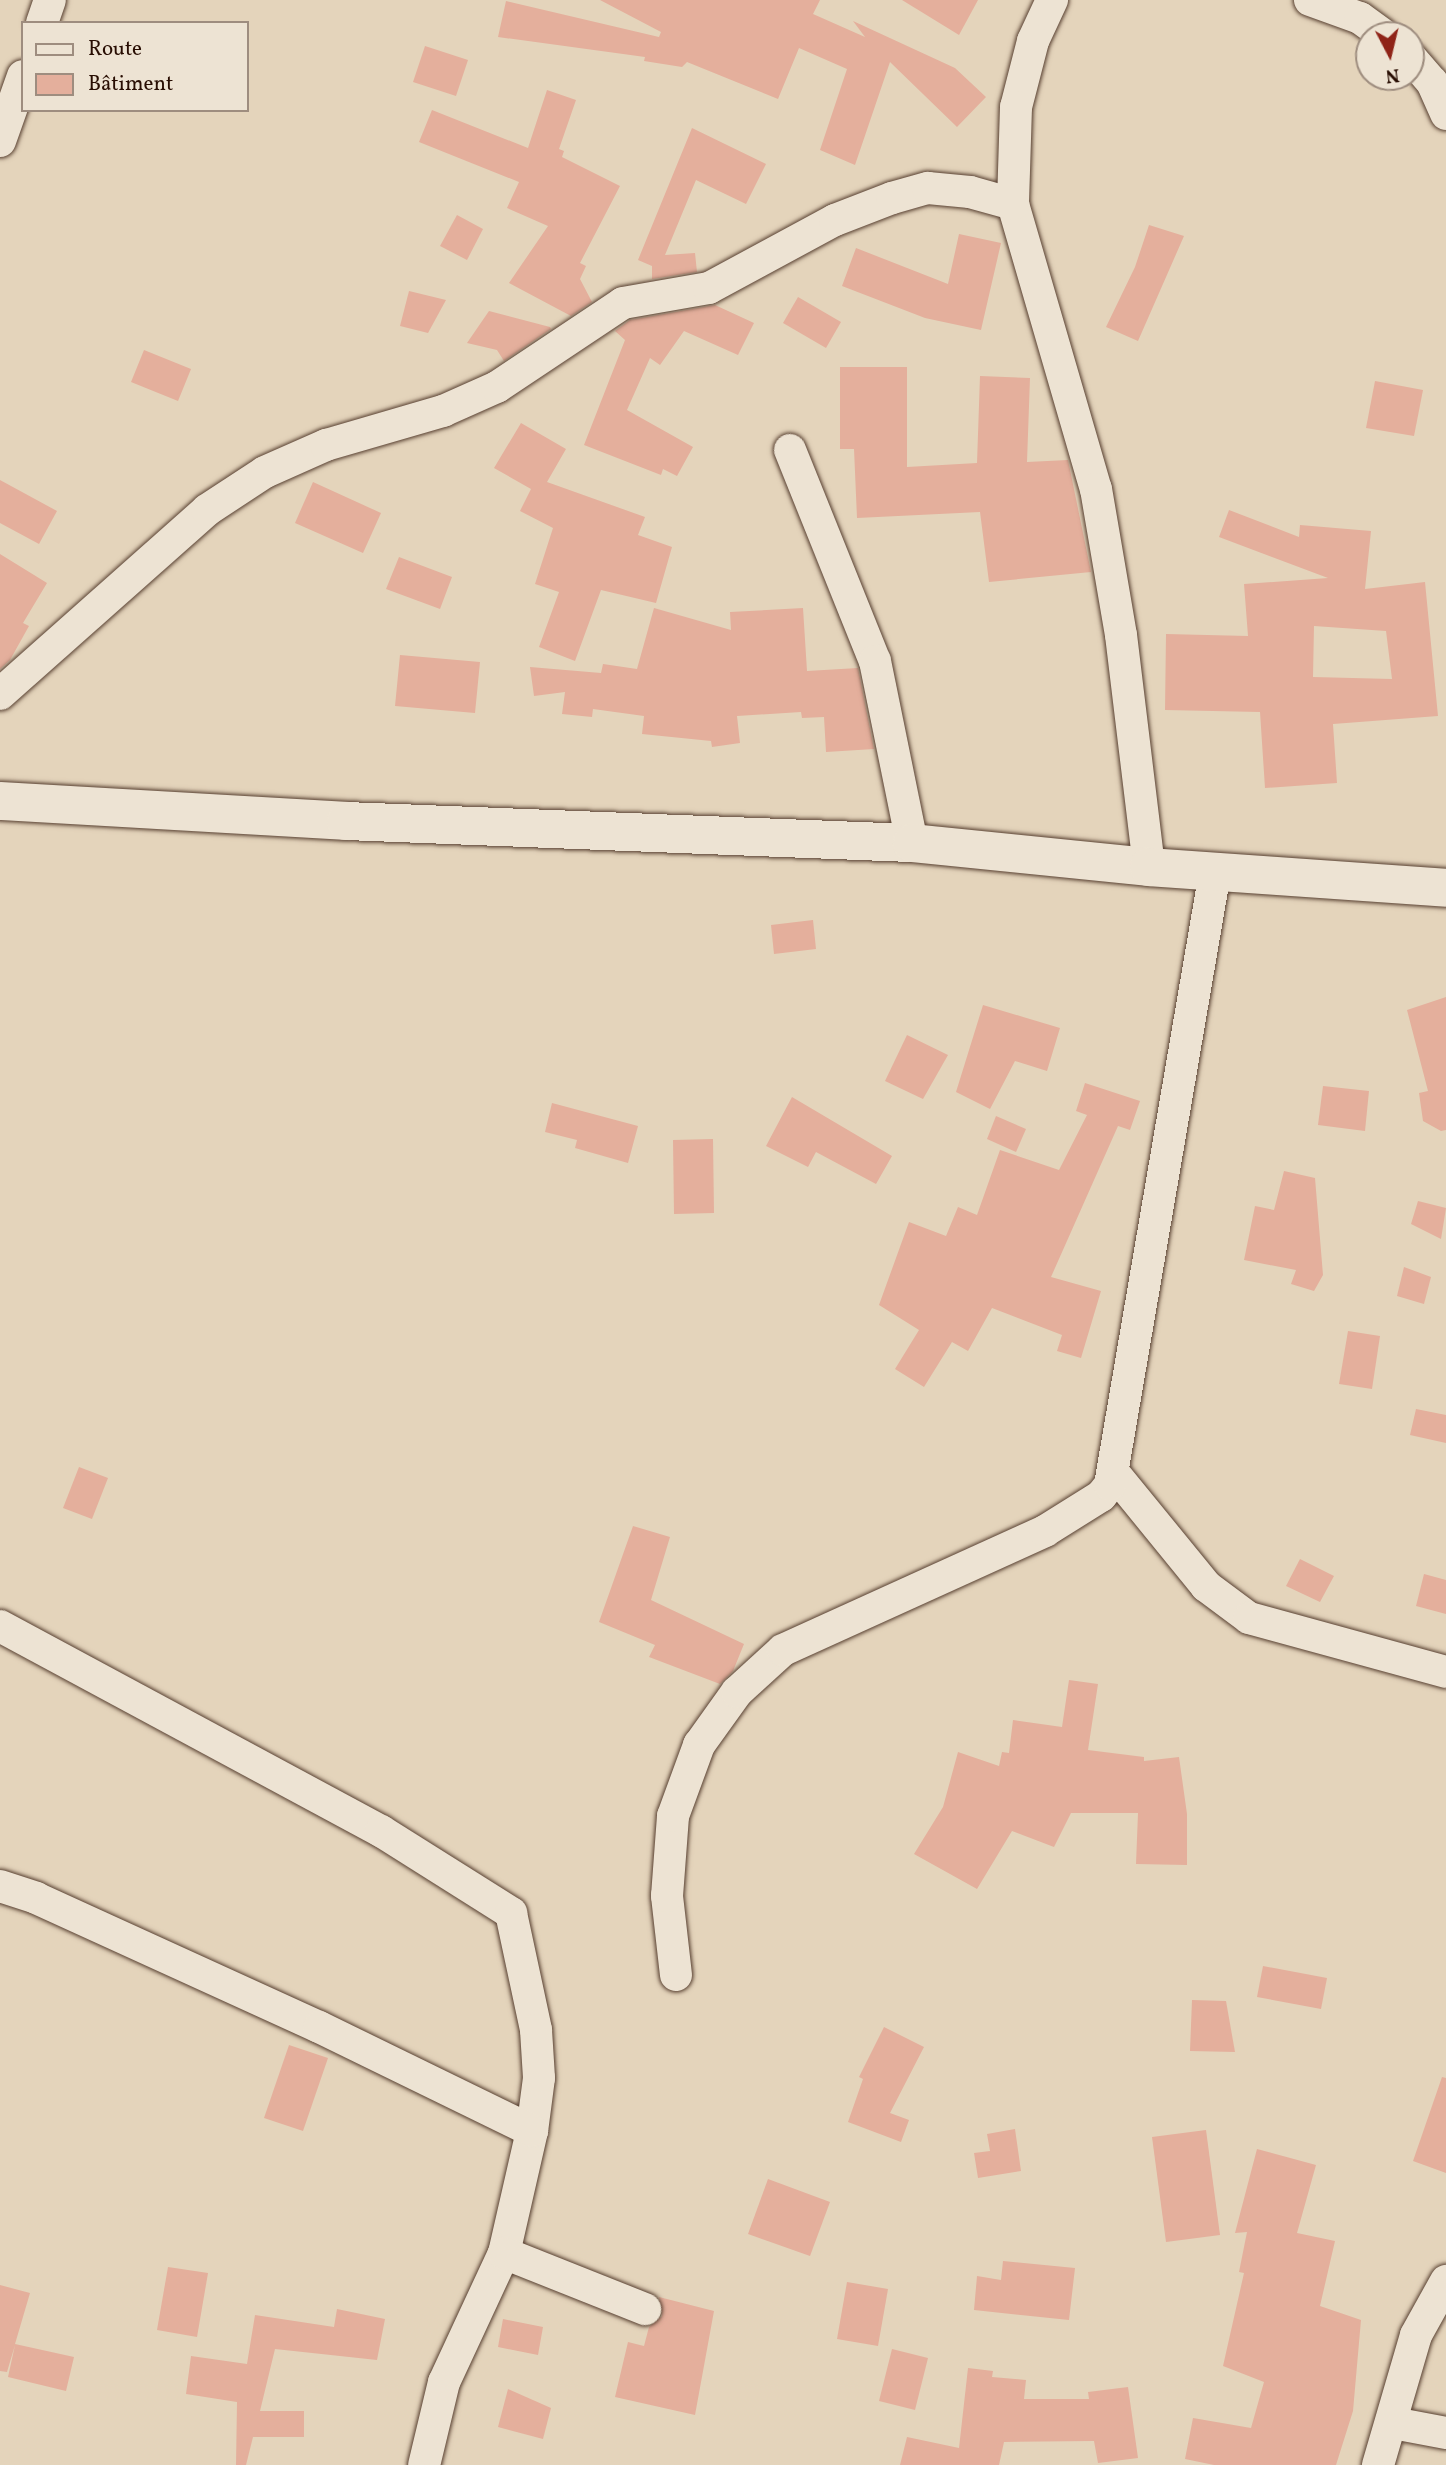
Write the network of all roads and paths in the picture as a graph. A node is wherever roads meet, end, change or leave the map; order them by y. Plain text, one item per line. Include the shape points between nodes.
1 (50, 0) edge
2 (1052, 0) edge
3 (1310, 0) edge
4 (42, 21) edge
5 (1364, 21) edge
6 (1425, 74) edge
7 (21, 82) edge
8 (1446, 114) edge
9 (0, 141) edge
10 (1013, 204) junction
11 (790, 450) dead end
12 (0, 694) edge
13 (0, 801) edge
14 (912, 844) junction
15 (1149, 867) junction
16 (1215, 872) junction
17 (1446, 888) edge
18 (1114, 1473) junction
19 (0, 1626) edge
20 (1446, 1672) edge
21 (0, 1886) edge
22 (676, 1975) dead end
23 (532, 2131) junction
24 (504, 2253) junction
25 (1446, 2281) edge
26 (645, 2309) dead end
27 (1393, 2423) junction
28 (1446, 2433) edge
29 (424, 2465) edge
30 (1378, 2465) edge

1 - 4 street
2 - 10 street via 1033,41 1016,107
3 - 5 street
6 - 8 street
7 - 9 street
10 - 12 street via 970,192 928,188 892,198 835,220 709,288 623,303 497,387 443,411 326,445 265,472 207,510
10 - 15 street via 1096,489 1121,635
11 - 14 street via 875,661
13 - 14 street via 346,821
14 - 15 street
15 - 16 street
16 - 17 street
16 - 18 street
18 - 20 street via 1206,1586 1249,1618
18 - 22 street via 1101,1496 1045,1531 783,1650 737,1692 699,1745 673,1816 667,1896
19 - 23 street via 381,1831 511,1913 536,2030 539,2078
21 - 23 street via 36,1898 319,2027
23 - 24 street
24 - 26 street
24 - 29 street via 444,2382
25 - 27 street via 1416,2335
27 - 28 street
27 - 30 street

